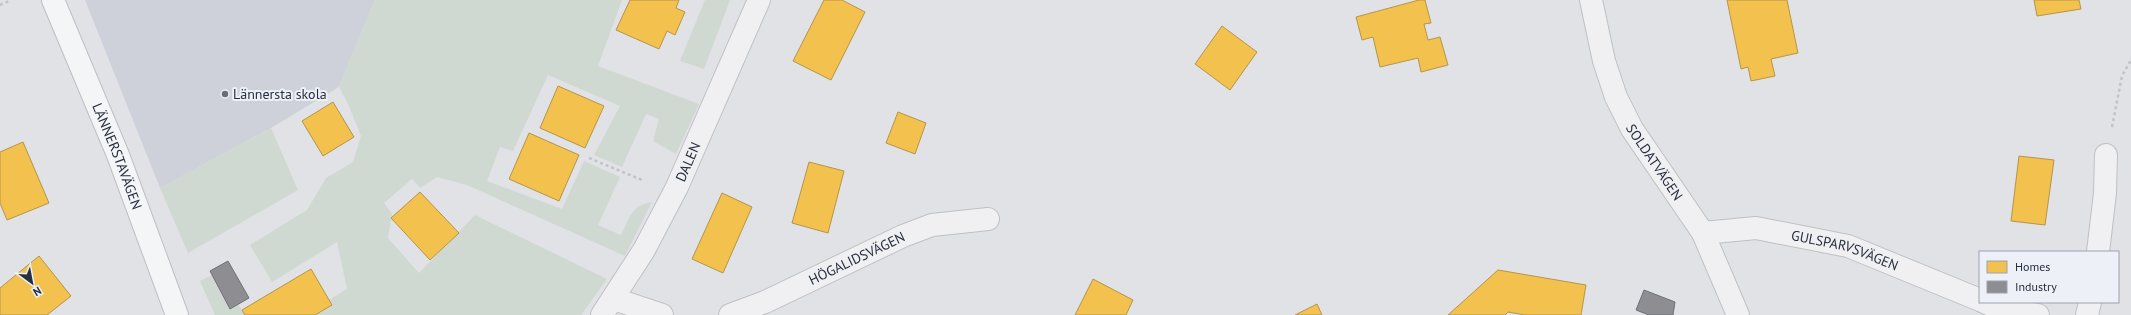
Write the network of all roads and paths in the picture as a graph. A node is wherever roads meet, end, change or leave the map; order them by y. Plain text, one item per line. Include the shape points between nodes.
1 (11, 0) edge
2 (53, 0) edge
3 (760, 0) edge
4 (1591, 0) edge
5 (0, 5) edge
6 (2131, 60) edge
7 (2106, 155) joint
8 (589, 158) dead end
9 (642, 180) dead end
10 (988, 219) dead end
11 (1703, 233) junction
12 (2098, 251) edge
13 (1979, 300) edge
14 (1986, 303) edge
15 (2090, 303) edge
16 (608, 307) edge
17 (177, 315) edge
18 (662, 315) edge
19 (730, 315) edge
20 (1738, 315) edge
21 (2038, 315) edge
22 (2087, 315) edge

1 - 5 path
2 - 17 main road, LÄNNERSTAVÄGEN via 118,156
3 - 16 street, DALEN via 690,160 644,250
4 - 11 street, SOLDATVÄGEN via 1604,62 1616,96 1632,129
6 - 7 path via 2122,76
7 - 12 street via 2105,193
8 - 9 path
10 - 19 street, HÖGALIDSVÄGEN via 932,225 903,236 765,302
11 - 13 street, GULSPARVSVÄGEN via 1756,228 1848,246
11 - 20 street, SOLDATVÄGEN
14 - 21 street via 1998,308
15 - 22 street
16 - 18 street

